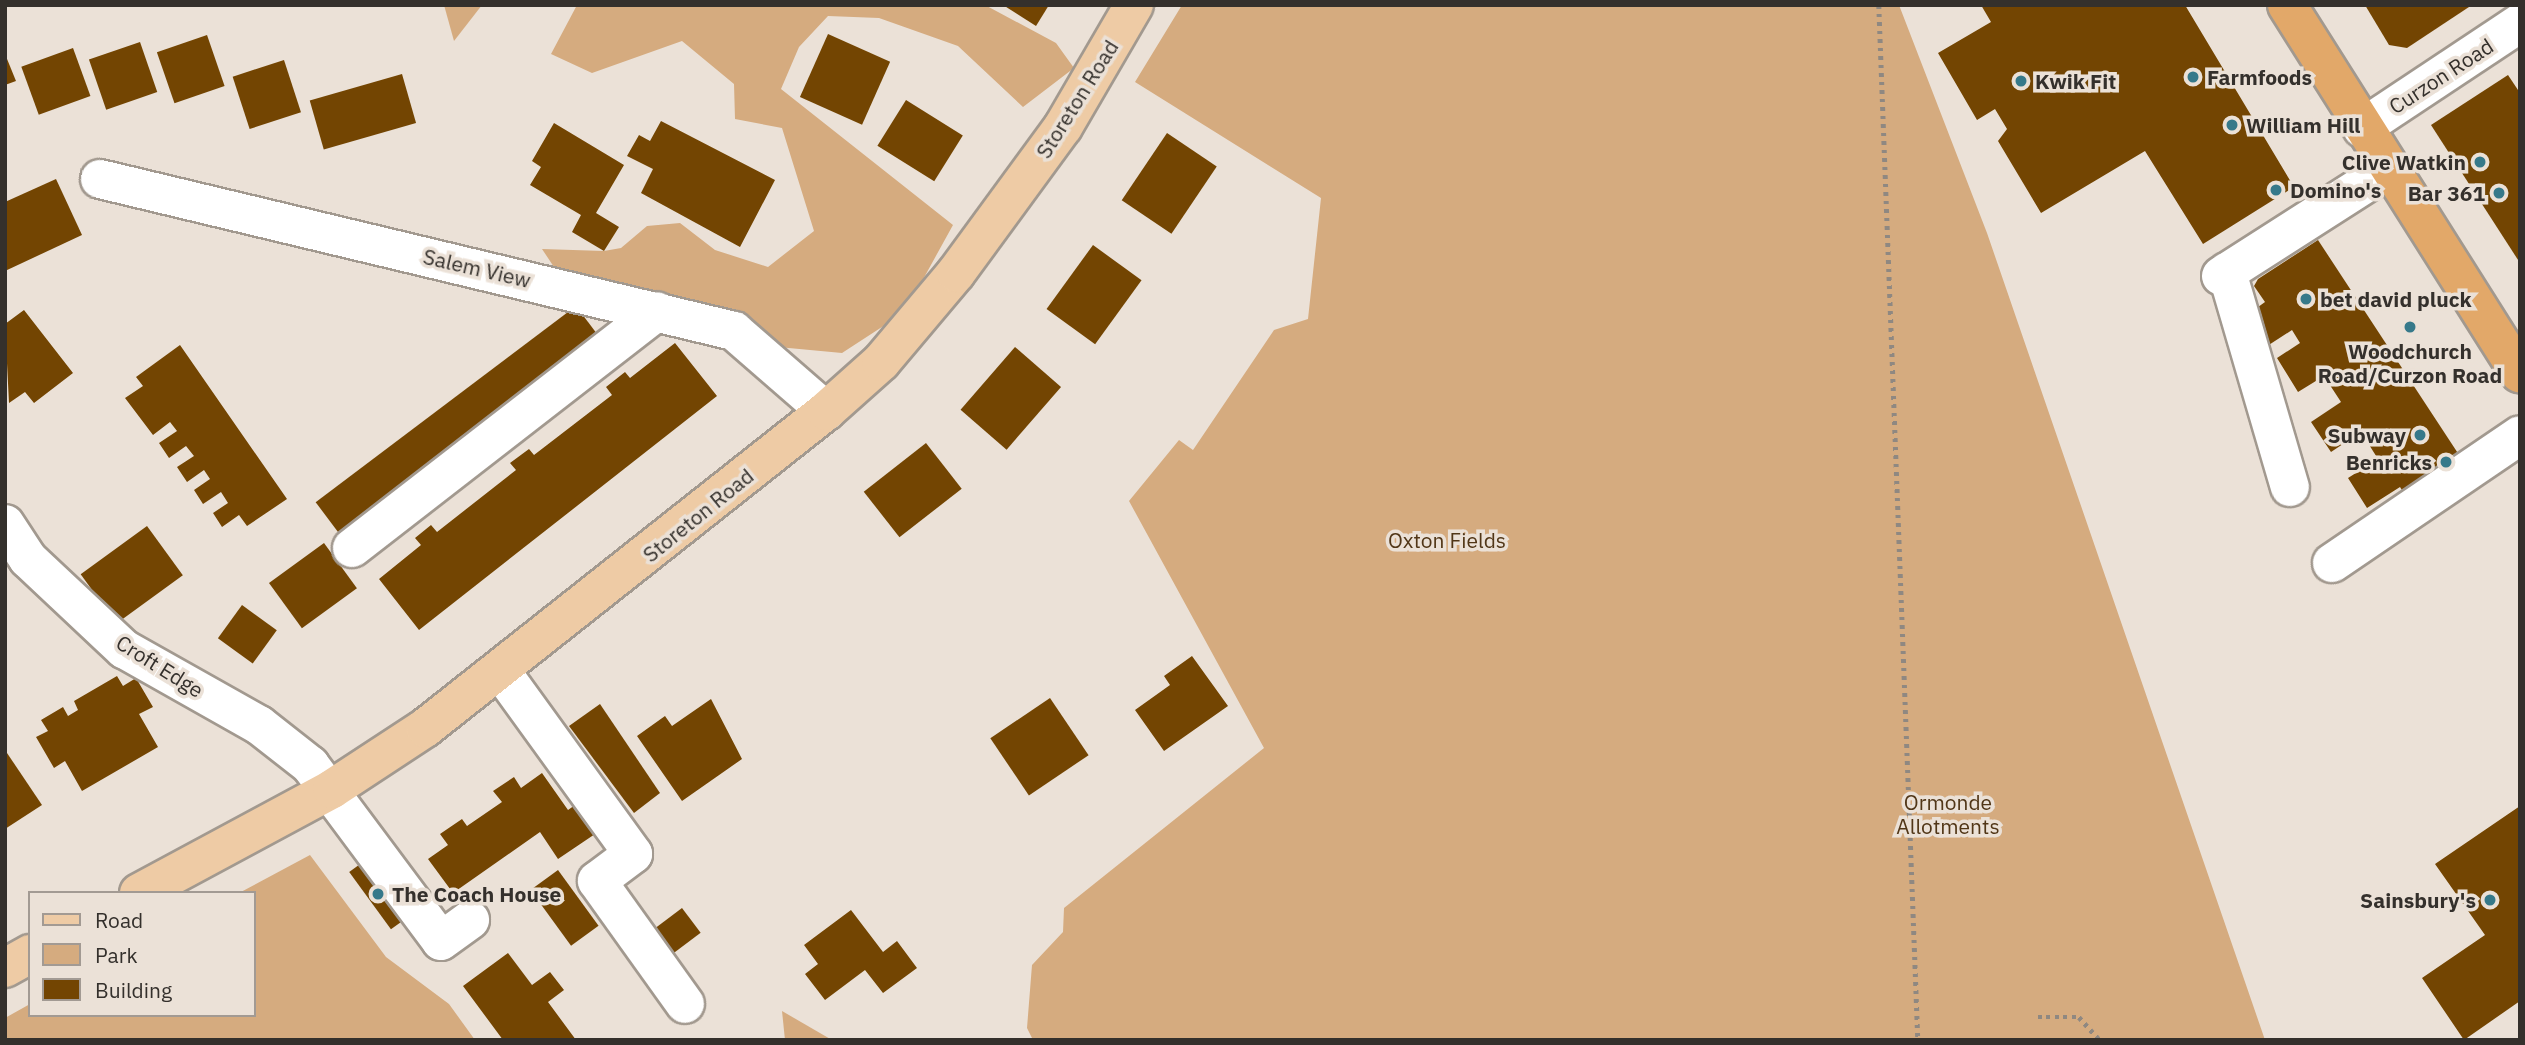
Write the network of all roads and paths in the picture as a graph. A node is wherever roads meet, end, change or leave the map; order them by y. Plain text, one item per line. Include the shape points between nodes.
1 (1134, 5) edge
2 (1879, 5) edge
3 (2287, 5) edge
4 (2520, 23) edge
5 (2362, 128) junction
6 (2388, 169) junction
7 (100, 179) dead end
8 (657, 311) junction
9 (2520, 373) edge
10 (826, 411) junction
11 (2520, 435) edge
12 (2290, 487) dead end
13 (5, 524) edge
14 (352, 548) dead end
15 (2332, 563) dead end
16 (500, 670) junction
17 (332, 789) junction
18 (143, 891) edge
19 (470, 920) dead end
20 (28, 955) edge
21 (5, 968) edge
22 (685, 1004) dead end
23 (2038, 1017) dead end
24 (1918, 1040) edge
25 (2100, 1040) edge

1 - 10 main road, Storeton Road via 1063,127 956,273 881,362
2 - 24 path
3 - 5 highway
4 - 5 street, Curzon Road
5 - 6 highway
6 - 9 highway
6 - 12 street via 2224,274
7 - 8 street, Salem View
8 - 10 street, Salem View via 734,331
8 - 14 street
10 - 16 main road, Storeton Road
11 - 15 street
13 - 17 street, Croft Edge via 28,559 124,649 258,725
16 - 17 main road, Storeton Road
16 - 22 street via 633,854 597,881
17 - 18 main road, Storeton Road
17 - 19 street, Croft Edge via 440,941
20 - 21 main road
23 - 25 path via 2079,1017

